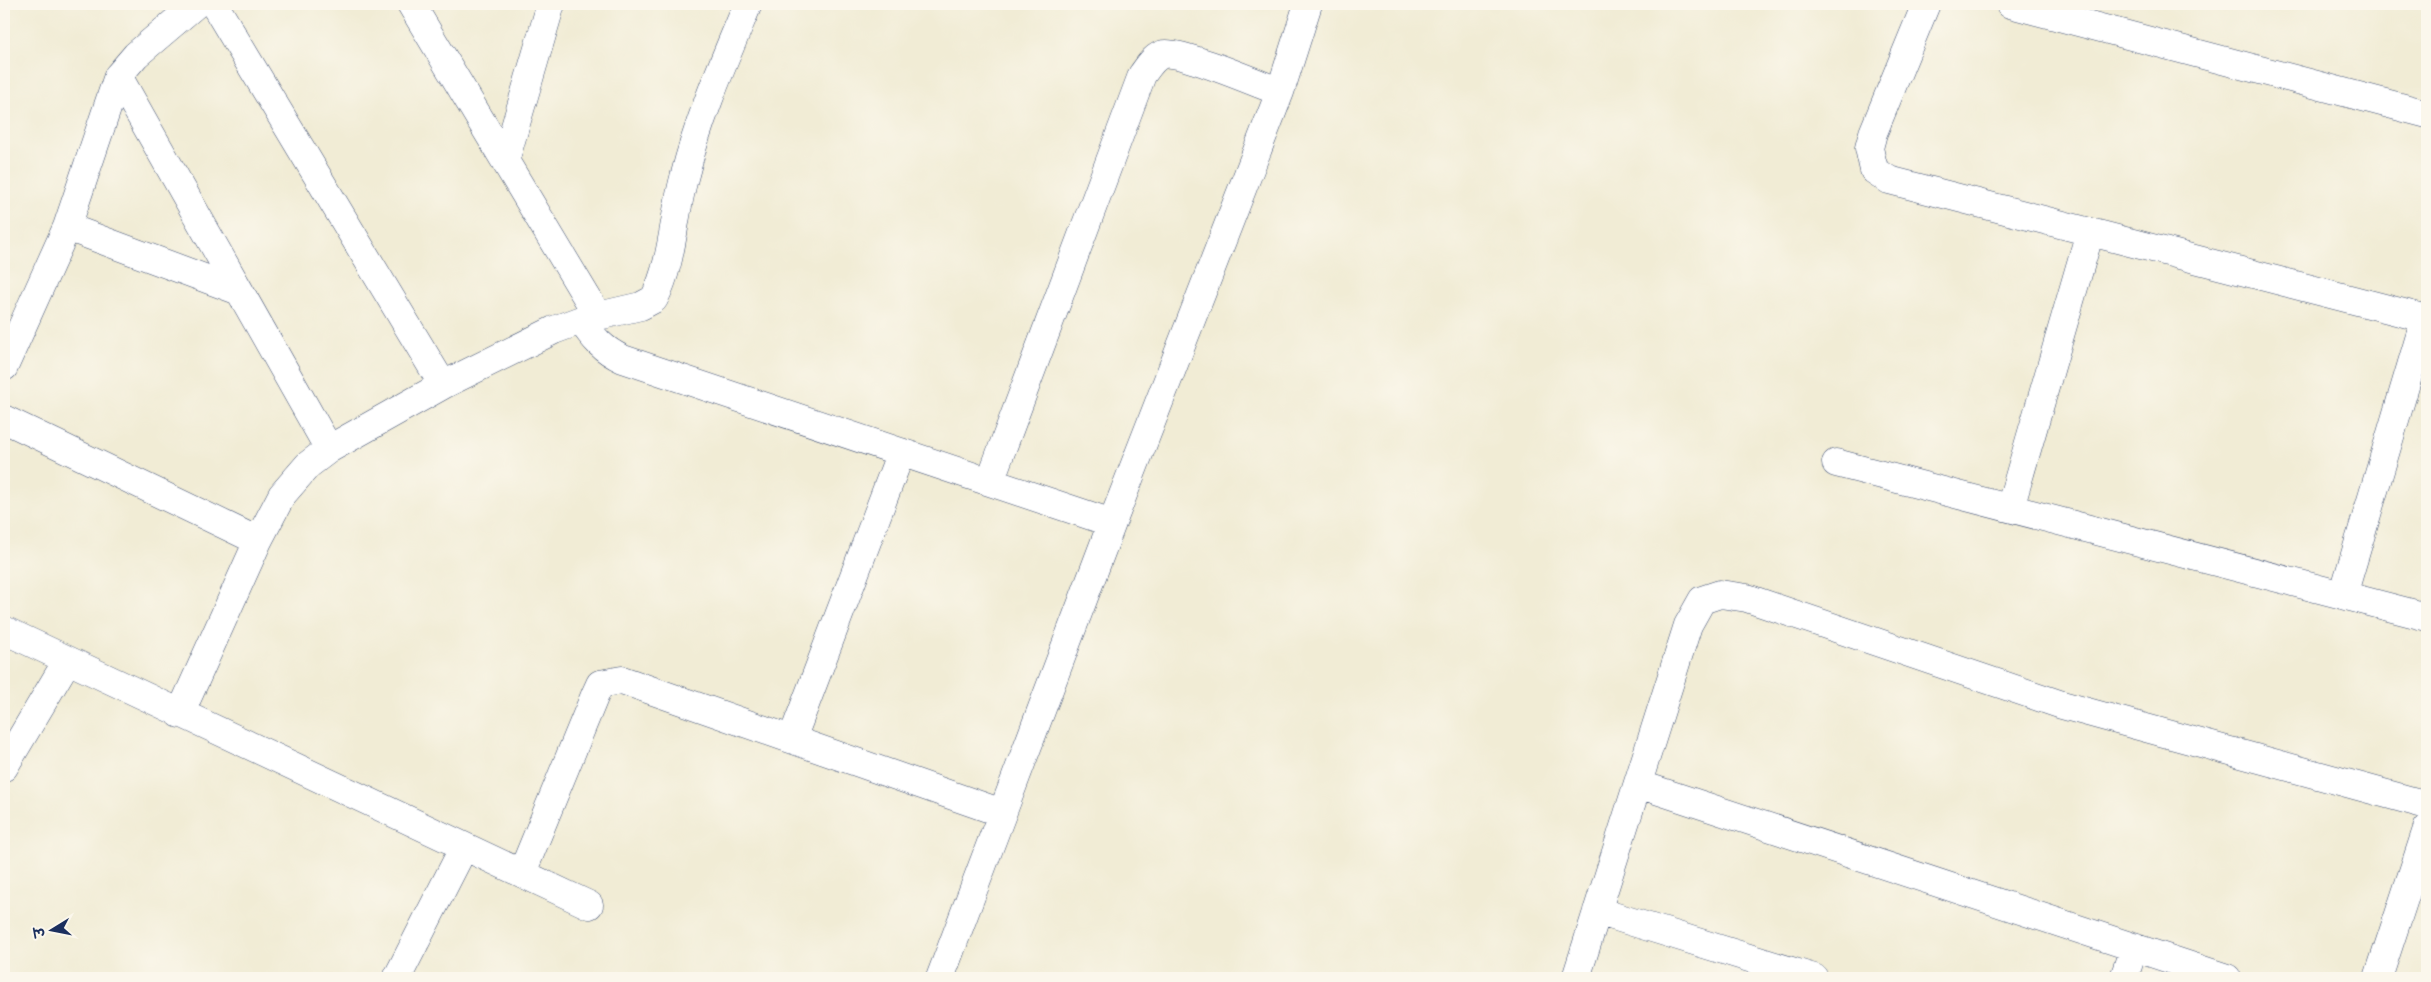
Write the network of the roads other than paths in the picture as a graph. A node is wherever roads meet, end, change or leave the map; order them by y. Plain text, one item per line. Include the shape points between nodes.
1 (196, 4) edge
2 (214, 4) edge
3 (410, 4) edge
4 (551, 4) edge
5 (748, 4) edge
6 (1308, 4) edge
7 (1926, 4) edge
8 (2010, 4) edge
9 (118, 76) junction
10 (1280, 92) junction
11 (2427, 114) edge
12 (505, 161) junction
13 (67, 226) junction
14 (2090, 232) junction
15 (239, 291) junction
16 (590, 318) junction
17 (2426, 319) edge
18 (4, 367) edge
19 (443, 385) junction
20 (4, 419) edge
21 (329, 449) junction
22 (901, 452) junction
23 (1836, 463) dead end
24 (990, 481) junction
25 (2010, 508) junction
26 (1112, 523) junction
27 (258, 541) junction
28 (2343, 595) junction
29 (2427, 616) edge
30 (4, 630) edge
31 (67, 661) junction
32 (180, 714) junction
33 (792, 739) junction
34 (4, 767) edge
35 (1638, 784) junction
36 (2427, 806) edge
37 (1002, 813) junction
38 (2427, 829) edge
39 (464, 847) junction
40 (522, 873) junction
41 (589, 905) dead end
42 (1597, 912) junction
43 (2134, 948) junction
44 (397, 978) edge
45 (940, 978) edge
46 (1576, 978) edge
47 (1814, 978) edge
48 (2124, 978) edge
49 (2227, 978) edge
50 (2378, 978) edge

1 - 9 street via 136,55
2 - 19 street
3 - 12 street
4 - 12 street
5 - 16 street via 702,114 683,179 661,286 654,299 641,306
6 - 10 street
7 - 14 street via 1873,132 1869,148 1874,170 1889,180
8 - 11 street
9 - 13 street
9 - 15 street
10 - 24 street via 1181,55 1164,54 1152,61 1142,75
10 - 26 street
12 - 16 street
13 - 15 street
13 - 18 street
14 - 17 street
14 - 25 street
15 - 21 street
16 - 19 street via 554,330
16 - 22 street via 596,342 622,359
17 - 28 street
19 - 21 street
20 - 27 street
21 - 27 street via 308,465 282,495
22 - 24 street
22 - 33 street
23 - 25 street
24 - 26 street
25 - 28 street
26 - 37 street
27 - 32 street
28 - 29 street
30 - 31 street
31 - 32 street
31 - 34 street
32 - 39 street
33 - 37 street
33 - 40 street via 622,680 600,684
35 - 36 street via 1688,625 1702,600 1720,594 1747,598 2062,705
35 - 42 street
35 - 43 street
37 - 45 street
38 - 50 street
39 - 40 street
39 - 44 street
40 - 41 street
42 - 46 street
42 - 47 street
43 - 48 street
43 - 49 street

